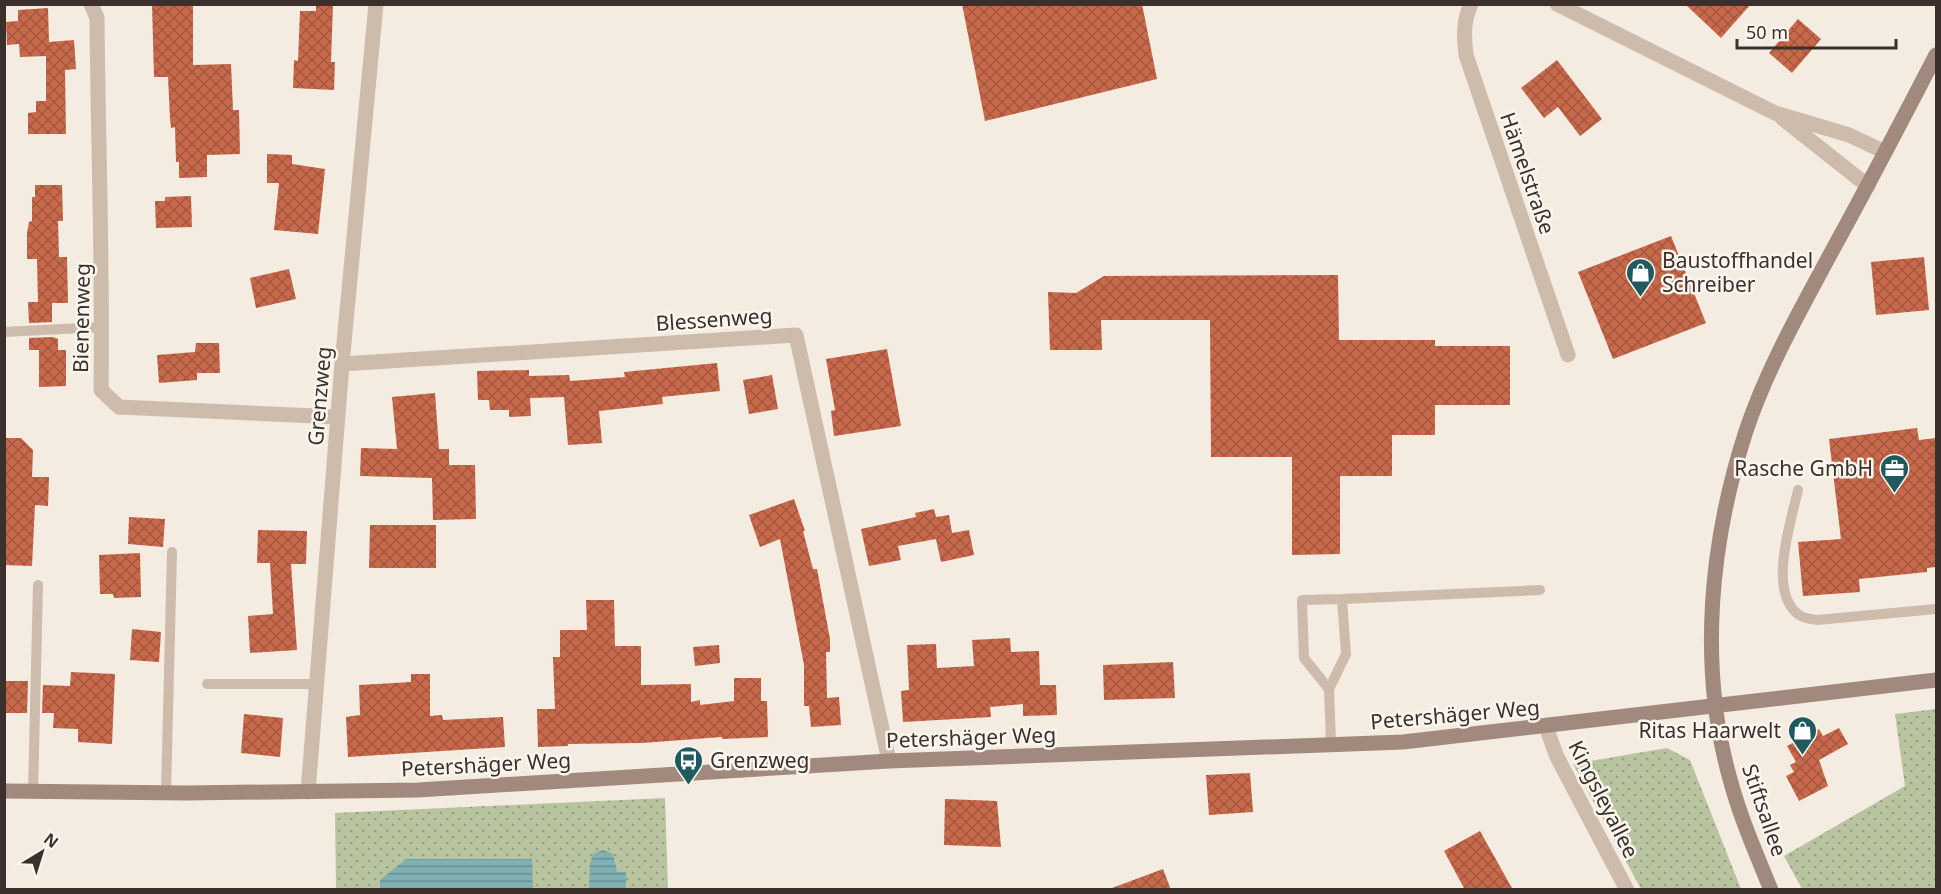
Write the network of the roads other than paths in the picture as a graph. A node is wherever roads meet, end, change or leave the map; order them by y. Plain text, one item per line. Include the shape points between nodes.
1 (91, 4) edge
2 (376, 4) edge
3 (1471, 4) edge
4 (1557, 4) edge
5 (1936, 55) edge
6 (1775, 113) junction
7 (1885, 152) junction
8 (1868, 186) junction
9 (102, 327) junction
10 (4, 332) edge
11 (1568, 355) dead end
12 (342, 364) junction
13 (338, 417) junction
14 (1798, 490) dead end
15 (172, 552) dead end
16 (38, 585) dead end
17 (1540, 590) dead end
18 (1342, 598) junction
19 (1936, 609) edge
20 (1936, 680) edge
21 (207, 684) dead end
22 (317, 684) junction
23 (1329, 689) junction
24 (1716, 707) junction
25 (1546, 727) junction
26 (1331, 744) junction
27 (889, 761) junction
28 (4, 791) edge
29 (33, 792) junction
30 (308, 792) junction
31 (166, 793) junction
32 (1627, 890) edge
33 (1771, 890) edge

1 - 9 street, Bienenweg via 98,18
2 - 12 street, Grenzweg
3 - 11 street, Hämelstraße via 1465,24 1466,55
4 - 6 street
5 - 7 street, Stiftsallee
6 - 7 street via 1849,135
6 - 8 street
7 - 8 street, Stiftsallee
8 - 24 street, Stiftsallee via 1793,324 1746,430 1723,518 1713,583 1711,645
9 - 10 lane
9 - 13 street, Bienenweg via 101,390 119,407
12 - 13 street, Grenzweg
12 - 27 street, Blessenweg via 796,334
13 - 22 street, Grenzweg
14 - 19 lane via 1784,553 1783,581 1788,604 1800,616 1816,620
15 - 31 lane
16 - 29 lane
17 - 18 lane
18 - 23 lane via 1346,654
18 - 23 lane via 1302,600 1304,658
20 - 24 street, Petershäger Weg
21 - 22 lane
22 - 30 street, Grenzweg
23 - 26 lane
24 - 25 street, Petershäger Weg
24 - 33 street, Stiftsallee via 1732,788
25 - 26 street, Petershäger Weg via 1403,742
25 - 32 street, Kingsleyallee via 1557,757
26 - 27 street, Petershäger Weg
27 - 30 street, Petershäger Weg via 418,790
28 - 29 street, Petershäger Weg
29 - 31 street, Petershäger Weg
30 - 31 street, Petershäger Weg

